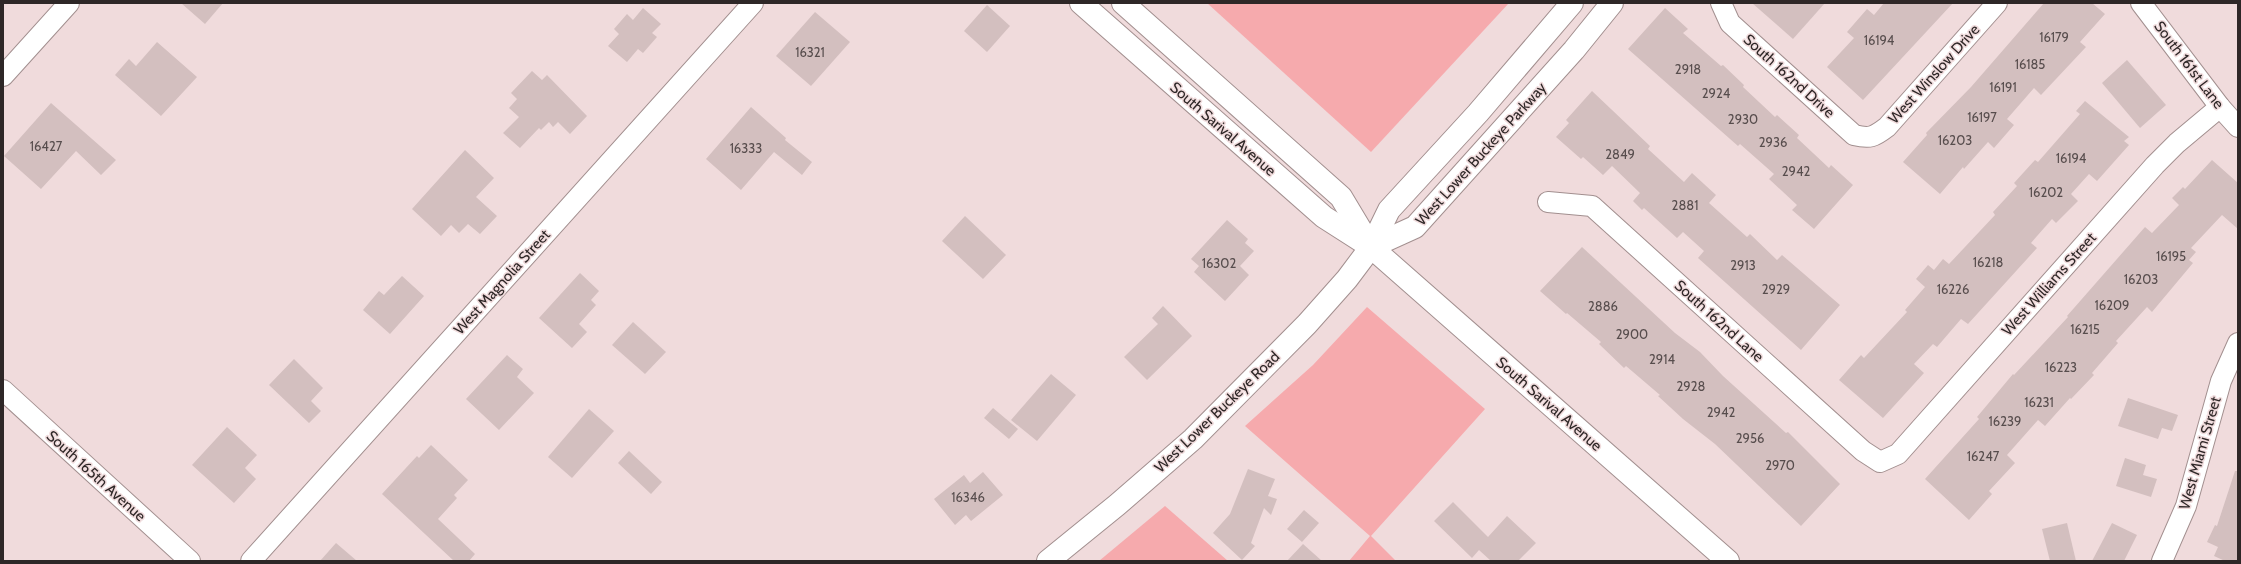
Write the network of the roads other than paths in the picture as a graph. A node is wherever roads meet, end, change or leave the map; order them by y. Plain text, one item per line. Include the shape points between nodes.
1 (69, 3) edge
2 (753, 3) edge
3 (1081, 3) edge
4 (1123, 3) edge
5 (1572, 3) edge
6 (1612, 3) edge
7 (1721, 3) edge
8 (1997, 3) edge
9 (2141, 3) edge
10 (3, 76) edge
11 (2220, 107) junction
12 (2238, 127) edge
13 (1867, 138) joint
14 (1548, 202) dead end
15 (1371, 247) junction
16 (2237, 344) edge
17 (3, 390) edge
18 (1880, 462) joint
19 (190, 561) edge
20 (251, 561) edge
21 (1048, 561) edge
22 (1728, 561) edge
23 (2162, 561) edge

1 - 10 street
2 - 20 street, West Magnolia Street
3 - 15 main road, South Sarival Avenue via 1324,217
4 - 15 main road, South Sarival Avenue via 1341,197
5 - 15 main road, West Lower Buckeye Parkway via 1389,210
6 - 15 main road, West Lower Buckeye Parkway via 1574,50 1415,228
7 - 13 street, South 162nd Drive via 1730,23 1854,135
8 - 13 street, West Winslow Drive via 1887,127 1877,135
9 - 11 street, South 161st Lane
11 - 12 street, South 161st Lane
11 - 18 street, West Williams Street via 2155,165 1898,454
14 - 18 street, South 162nd Lane via 1592,206 1863,451
15 - 21 main road, West Lower Buckeye Road via 1307,324 1222,410 1162,466
15 - 22 main road, South Sarival Avenue
16 - 23 street, West Miami Street via 2221,381 2186,506
17 - 19 street, South 165th Avenue

